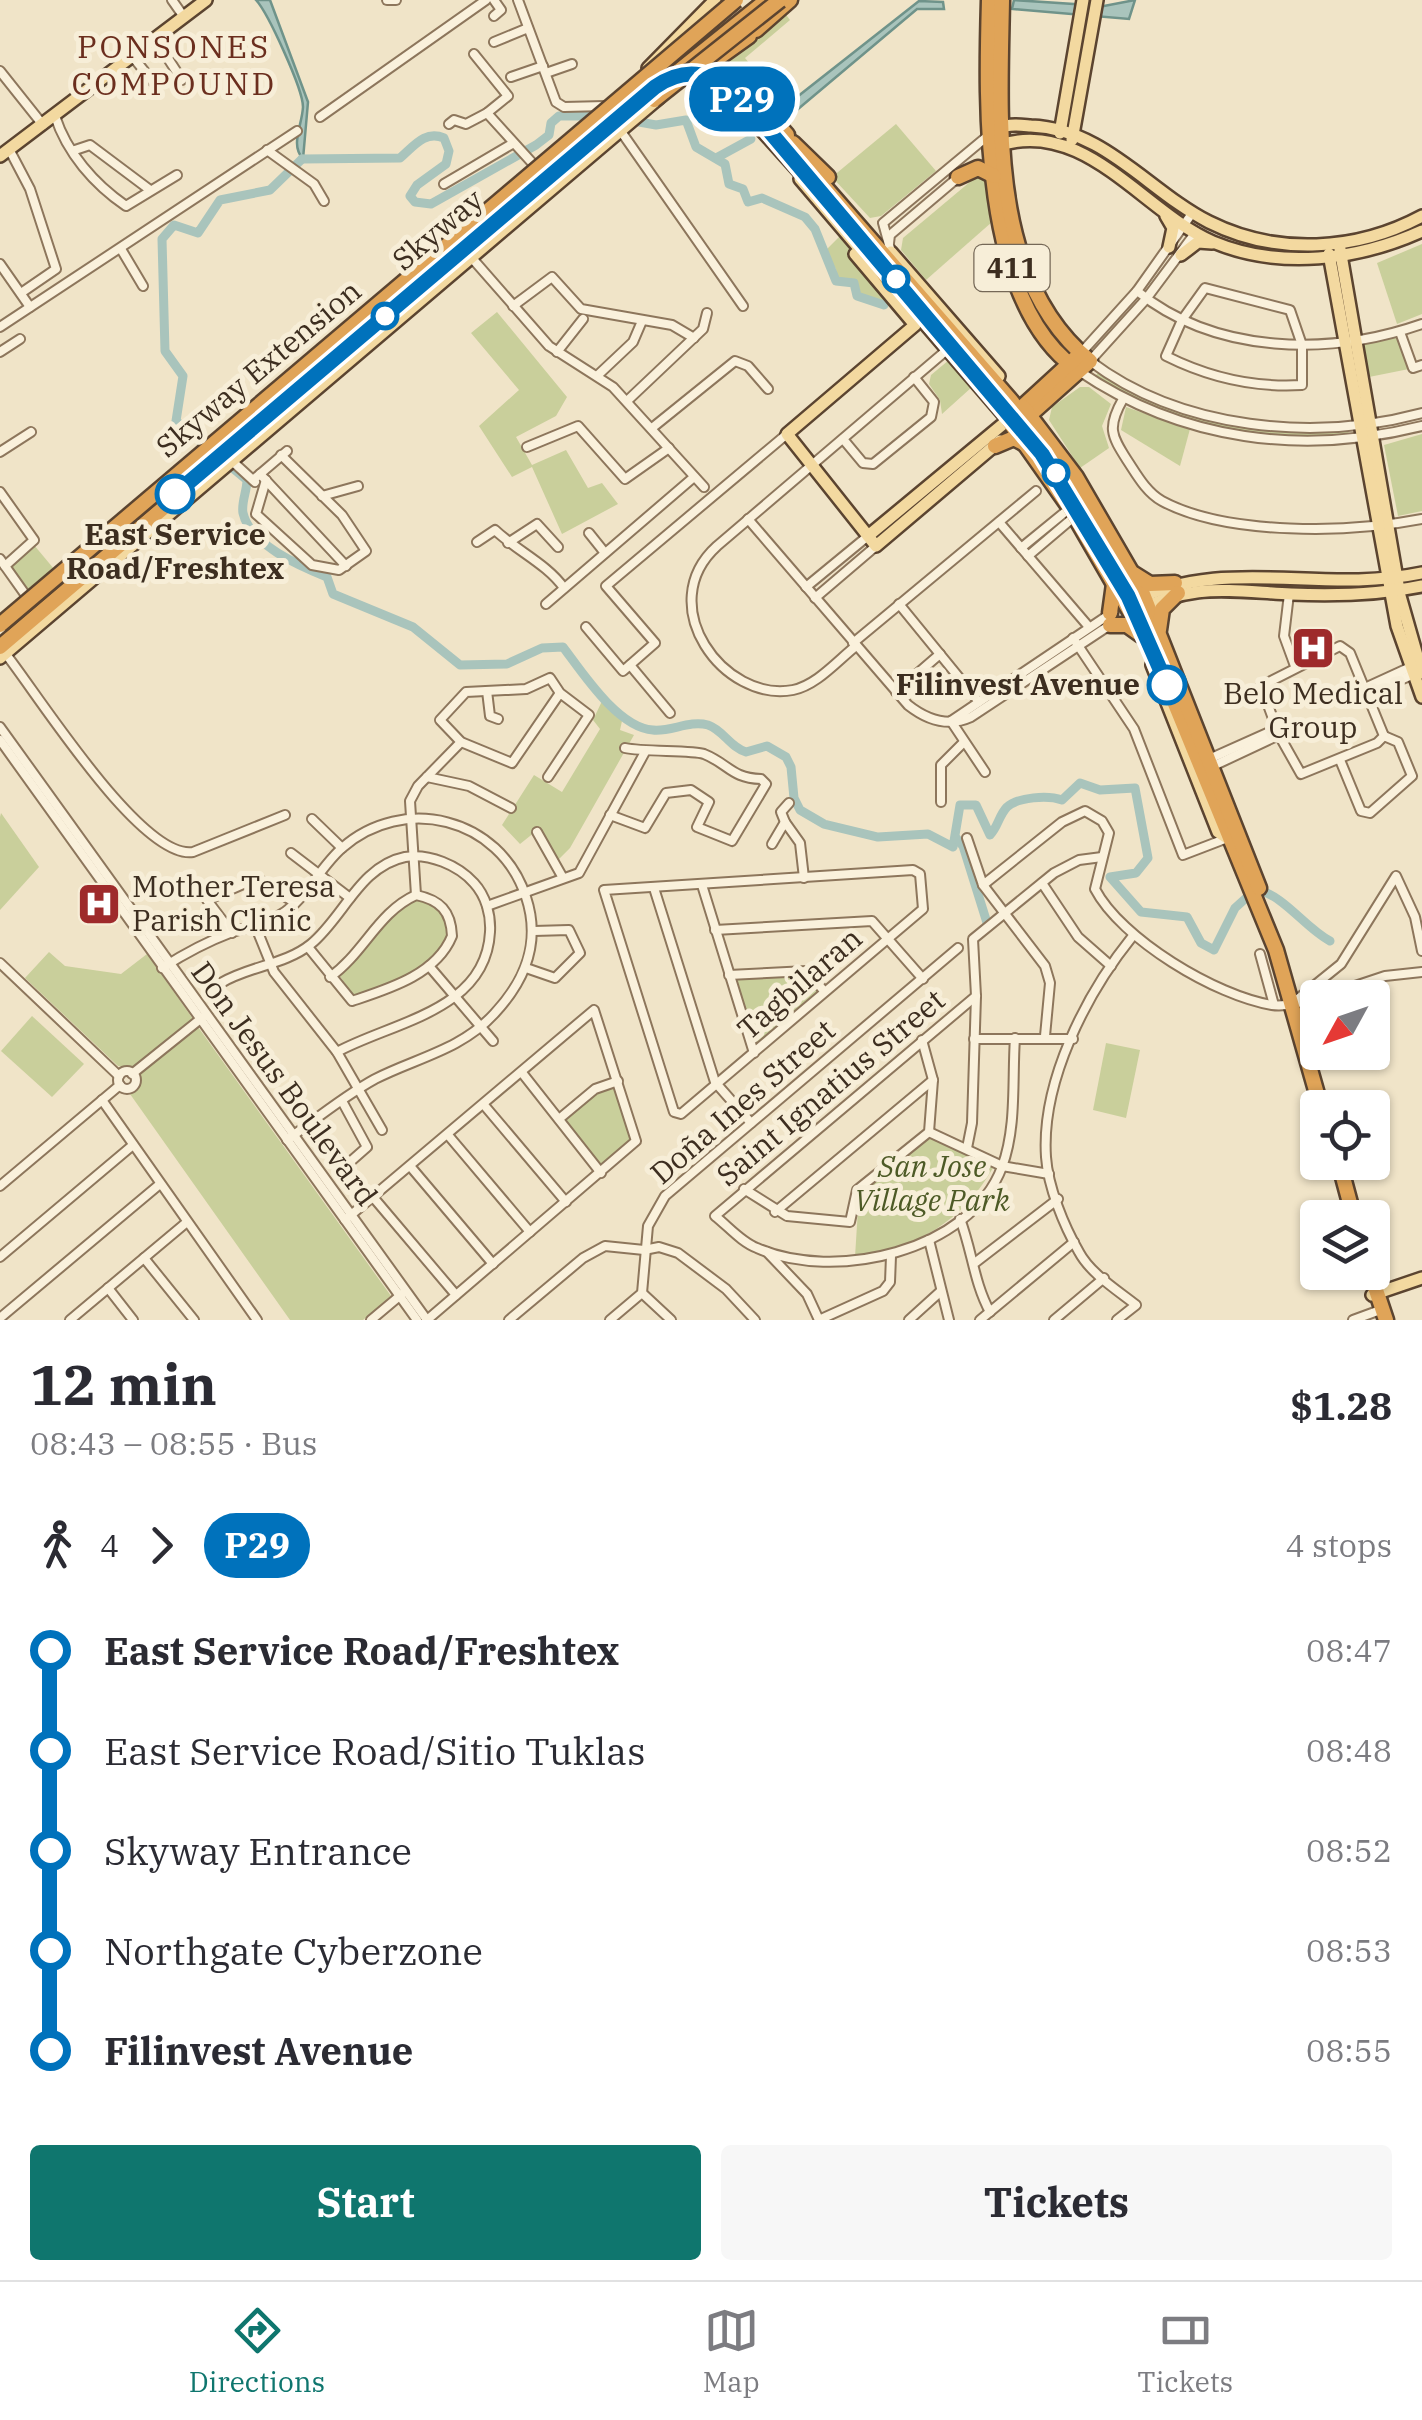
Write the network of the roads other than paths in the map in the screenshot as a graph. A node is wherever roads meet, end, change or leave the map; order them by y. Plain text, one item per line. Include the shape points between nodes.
1 (172, 0) edge
2 (206, 0) edge
3 (387, 0) edge
4 (396, 0) edge
5 (486, 0) edge
6 (494, 0) edge
7 (518, 0) edge
8 (714, 0) edge
9 (733, 0) edge
10 (747, 0) edge
11 (767, 0) edge
12 (780, 0) edge
13 (790, 0) edge
14 (1083, 0) edge
15 (1097, 0) edge
16 (995, 6) edge
17 (494, 16) dead end
18 (184, 17) junction
19 (528, 28) junction
20 (1082, 28) junction
21 (156, 40) junction
22 (494, 42) dead end
23 (704, 52) junction
24 (474, 54) dead end
25 (134, 57) junction
26 (572, 64) dead end
27 (544, 70) junction
28 (0, 71) edge
29 (681, 76) junction
30 (511, 77) dead end
31 (182, 80) dead end
32 (658, 80) junction
33 (153, 82) dead end
34 (1077, 107) junction
35 (1063, 110) junction
36 (487, 113) junction
37 (54, 116) junction
38 (320, 117) dead end
39 (614, 117) junction
40 (449, 124) dead end
41 (43, 125) junction
42 (1039, 126) junction
43 (297, 131) dead end
44 (1066, 132) junction
45 (997, 138) junction
46 (512, 144) junction
47 (1064, 147) junction
48 (1102, 148) junction
49 (75, 150) junction
50 (267, 150) junction
51 (5, 152) edge
52 (527, 158) junction
53 (177, 175) dead end
54 (994, 176) junction
55 (958, 177) junction
56 (444, 184) dead end
57 (821, 184) junction
58 (150, 190) junction
59 (324, 201) dead end
60 (1164, 212) junction
61 (1193, 212) junction
62 (1422, 216) edge
63 (1205, 220) junction
64 (1190, 229) junction
65 (1422, 231) edge
66 (848, 236) junction
67 (868, 242) junction
68 (1217, 244) junction
69 (890, 247) junction
70 (121, 249) junction
71 (1175, 251) junction
72 (1334, 251) junction
73 (1363, 251) junction
74 (470, 257) junction
75 (1301, 258) junction
76 (0, 264) edge
77 (143, 286) dead end
78 (892, 286) junction
79 (1340, 289) junction
80 (1137, 291) junction
81 (20, 292) junction
82 (1146, 298) junction
83 (513, 306) junction
84 (743, 306) dead end
85 (30, 308) junction
86 (707, 313) dead end
87 (583, 319) dead end
88 (1182, 320) junction
89 (642, 321) junction
90 (918, 322) junction
91 (1422, 324) edge
92 (0, 328) edge
93 (1400, 332) junction
94 (694, 338) junction
95 (20, 339) dead end
96 (1350, 342) junction
97 (1302, 345) junction
98 (948, 349) junction
99 (1154, 351) dead end
100 (0, 352) edge
101 (557, 352) junction
102 (1166, 356) junction
103 (1079, 363) junction
104 (1422, 365) edge
105 (598, 376) junction
106 (914, 377) junction
107 (1006, 386) junction
108 (768, 389) dead end
109 (1050, 391) junction
110 (1123, 399) junction
111 (992, 400) junction
112 (627, 401) junction
113 (1422, 413) edge
114 (1019, 417) junction
115 (1422, 426) edge
116 (652, 428) junction
117 (1366, 431) junction
118 (31, 432) dead end
119 (787, 434) junction
120 (1047, 437) junction
121 (842, 439) junction
122 (991, 441) junction
123 (1028, 446) junction
124 (527, 447) dead end
125 (669, 448) junction
126 (0, 452) edge
127 (217, 457) junction
128 (810, 466) junction
129 (694, 476) junction
130 (260, 481) junction
131 (358, 486) dead end
132 (704, 487) dead end
133 (1036, 491) dead end
134 (0, 492) edge
135 (322, 496) junction
136 (1073, 512) junction
137 (748, 519) junction
138 (1422, 519) edge
139 (999, 522) junction
140 (1384, 525) junction
141 (588, 533) dead end
142 (872, 541) junction
143 (477, 542) dead end
144 (508, 543) junction
145 (558, 547) dead end
146 (1021, 548) junction
147 (605, 553) junction
148 (1028, 556) junction
149 (1389, 556) junction
150 (2, 562) edge
151 (346, 566) junction
152 (1131, 570) junction
153 (1422, 573) edge
154 (1113, 579) junction
155 (1355, 582) junction
156 (1394, 585) junction
157 (1290, 587) junction
158 (1422, 587) edge
159 (564, 588) junction
160 (806, 588) junction
161 (1177, 588) junction
162 (1351, 596) junction
163 (27, 597) junction
164 (814, 598) junction
165 (546, 604) dead end
166 (899, 604) junction
167 (1137, 605) junction
168 (1110, 619) junction
169 (1401, 620) junction
170 (586, 627) dead end
171 (1089, 627) junction
172 (1153, 639) junction
173 (1, 641) edge
174 (1075, 642) junction
175 (854, 644) junction
176 (940, 654) junction
177 (630, 665) junction
178 (1295, 666) junction
179 (1418, 669) edge
180 (487, 691) junction
181 (1367, 691) junction
182 (896, 692) junction
183 (560, 693) junction
184 (1422, 696) edge
185 (979, 702) junction
186 (670, 713) dead end
187 (498, 718) dead end
188 (952, 721) junction
189 (0, 727) edge
190 (1277, 732) junction
191 (1384, 736) junction
192 (0, 740) edge
193 (460, 742) junction
194 (964, 742) junction
195 (625, 748) dead end
196 (645, 752) junction
197 (1340, 760) junction
198 (1208, 763) junction
199 (985, 772) dead end
200 (29, 775) junction
201 (426, 777) junction
202 (548, 777) dead end
203 (940, 802) dead end
204 (788, 803) dead end
205 (511, 808) dead end
206 (286, 815) dead end
207 (610, 815) junction
208 (312, 818) dead end
209 (412, 818) junction
210 (785, 822) junction
211 (537, 832) dead end
212 (1233, 836) junction
213 (967, 838) dead end
214 (772, 844) dead end
215 (342, 848) junction
216 (291, 853) dead end
217 (414, 857) junction
218 (1102, 857) junction
219 (318, 874) junction
220 (564, 878) junction
221 (804, 878) junction
222 (1042, 883) junction
223 (702, 885) junction
224 (983, 885) junction
225 (654, 888) junction
226 (525, 892) junction
227 (416, 896) junction
228 (350, 898) junction
229 (295, 903) junction
230 (487, 906) junction
231 (1005, 917) junction
232 (256, 925) junction
233 (715, 930) junction
234 (534, 931) junction
235 (232, 933) junction
236 (1132, 937) junction
237 (887, 938) junction
238 (308, 947) junction
239 (958, 948) dead end
240 (1422, 951) edge
241 (1260, 954) dead end
242 (0, 963) edge
243 (269, 963) junction
244 (166, 966) junction
245 (429, 966) junction
246 (1111, 966) junction
247 (526, 968) junction
248 (1422, 972) edge
249 (729, 975) junction
250 (330, 976) junction
251 (923, 978) junction
252 (1373, 980) edge
253 (220, 983) dead end
254 (824, 992) junction
255 (454, 996) junction
256 (976, 996) junction
257 (1299, 1000) junction
258 (1274, 1006) junction
259 (203, 1017) junction
260 (481, 1026) junction
261 (1046, 1036) junction
262 (1016, 1038) junction
263 (974, 1039) junction
264 (1072, 1039) junction
265 (922, 1040) junction
266 (493, 1041) dead end
267 (337, 1052) junction
268 (754, 1053) junction
269 (132, 1074) junction
270 (522, 1074) junction
271 (618, 1080) junction
272 (933, 1080) junction
273 (120, 1081) junction
274 (716, 1084) junction
275 (358, 1089) junction
276 (1320, 1090) edge
277 (102, 1100) junction
278 (342, 1101) junction
279 (484, 1104) junction
280 (559, 1119) junction
281 (751, 1122) junction
282 (309, 1124) junction
283 (382, 1130) dead end
284 (930, 1132) junction
285 (448, 1135) junction
286 (290, 1138) junction
287 (133, 1145) junction
288 (967, 1148) junction
289 (410, 1166) junction
290 (1002, 1166) junction
291 (601, 1173) junction
292 (1049, 1174) junction
293 (160, 1184) junction
294 (0, 1186) edge
295 (744, 1189) junction
296 (373, 1197) junction
297 (1058, 1199) junction
298 (566, 1202) junction
299 (776, 1212) junction
300 (348, 1217) junction
301 (960, 1219) junction
302 (187, 1222) junction
303 (530, 1232) junction
304 (930, 1240) junction
305 (1074, 1242) junction
306 (644, 1250) junction
307 (767, 1252) junction
308 (891, 1256) junction
309 (0, 1257) edge
310 (144, 1258) junction
311 (976, 1262) junction
312 (493, 1264) junction
313 (1104, 1278) junction
314 (1422, 1278) edge
315 (108, 1288) junction
316 (1373, 1290) edge
317 (642, 1292) junction
318 (940, 1292) junction
319 (403, 1294) junction
320 (1374, 1294) junction
321 (456, 1295) junction
322 (990, 1312) junction
323 (1379, 1316) edge
324 (0, 1318) edge
325 (70, 1320) edge
326 (133, 1320) edge
327 (194, 1320) edge
328 (257, 1320) edge
329 (371, 1320) edge
330 (417, 1320) edge
331 (427, 1320) edge
332 (509, 1320) edge
333 (610, 1320) edge
334 (670, 1320) edge
335 (755, 1320) edge
336 (819, 1320) edge
337 (909, 1320) edge
338 (950, 1320) edge
339 (980, 1320) edge
340 (1054, 1320) edge
341 (1117, 1320) edge
342 (1353, 1320) edge

1 - 18 street
2 - 18 main road
3 - 4 street
5 - 38 street
6 - 17 street via 500,12
7 - 19 street
8 - 39 main road
9 - 32 highway via 690,34
9 - 173 highway, Skyway Extension, bridge
10 - 23 highway, bridge
11 - 23 highway, bridge
12 - 173 highway, Skyway Extension, bridge
13 - 23 highway via 752,33
14 - 20 main road
15 - 20 main road
16 - 45 highway, 411
18 - 21 main road
19 - 22 street
19 - 27 street
20 - 34 main road
20 - 35 main road
21 - 25 main road
21 - 31 street
23 - 29 highway
23 - 32 highway
23 - 57 highway via 742,84
24 - 36 street via 508,96
25 - 33 street
25 - 37 main road
26 - 27 street
27 - 30 street
27 - 39 street via 556,102
28 - 41 street
29 - 32 highway
29 - 57 highway via 707,78 727,90
32 - 39 highway
34 - 44 main road
34 - 48 main road
35 - 42 main road
35 - 44 main road
36 - 40 street
36 - 46 street
37 - 41 main road
37 - 49 street
39 - 52 main road
39 - 66 main road via 688,81 718,88
39 - 74 main road
39 - 84 street
39 - 127 highway
41 - 51 main road
42 - 44 main road
42 - 45 main road
43 - 50 street
44 - 47 main road
44 - 48 main road
45 - 47 main road
45 - 54 highway, 411
45 - 55 street
45 - 69 street via 883,223
45 - 103 highway, 411 via 1030,282
46 - 52 street
46 - 56 street
47 - 60 main road via 1114,172
48 - 61 main road
49 - 58 street via 90,145
49 - 58 street via 95,185 126,206
50 - 59 street via 317,186
50 - 70 street
51 - 81 street via 30,190 56,270
52 - 127 main road
53 - 58 street
54 - 55 highway via 978,168
54 - 103 highway, 411 via 1020,290 1046,338
55 - 69 street via 890,234
57 - 67 highway, Skyway
57 - 173 highway, Skyway, bridge via 724,82 697,73 662,82
60 - 64 main road
60 - 71 main road
61 - 63 main road
61 - 64 street
62 - 72 main road
63 - 64 street
63 - 72 main road via 1257,238
64 - 68 main road
64 - 71 street
65 - 73 main road
66 - 78 main road
66 - 90 main road via 855,256
67 - 69 highway
67 - 78 highway
67 - 114 highway, Skyway
68 - 71 main road via 1198,242
68 - 75 main road
69 - 107 main road
70 - 77 street
70 - 85 street
71 - 80 street
71 - 82 street
72 - 73 main road
72 - 75 main road
72 - 79 main road
73 - 79 main road
74 - 83 street
74 - 127 main road
75 - 79 main road via 1324,268
76 - 81 street
78 - 90 main road
79 - 96 main road
80 - 82 street
80 - 103 street
81 - 85 street
82 - 88 street
82 - 103 street
83 - 89 street via 552,278 581,309
83 - 101 street
85 - 92 street
86 - 94 street via 708,322
87 - 101 street
88 - 97 street via 1229,336
88 - 97 street via 1208,288 1287,308
88 - 102 street
89 - 94 street
89 - 105 street via 633,342
90 - 98 main road
90 - 119 main road
91 - 93 street
93 - 96 street
93 - 104 street via 1413,368
94 - 112 street
95 - 100 street
96 - 97 street
96 - 117 main road
97 - 102 street via 1302,385 1264,388
98 - 106 street
98 - 111 main road
99 - 102 street
101 - 105 street
103 - 109 highway
103 - 110 street
103 - 117 street via 1208,415
105 - 112 street
106 - 121 street
106 - 121 street via 934,402 931,416 873,464
107 - 109 highway via 1024,394
107 - 114 main road
108 - 116 street via 748,366 735,362
109 - 114 highway
109 - 120 highway
110 - 117 street via 1236,436 1270,440
110 - 140 street via 1110,424 1112,436 1144,486 1164,502 1281,527
111 - 114 main road
111 - 122 main road
112 - 116 street
113 - 117 street
114 - 120 highway
114 - 122 main road
114 - 123 highway
114 - 167 highway, Skyway
115 - 117 street
116 - 125 street
117 - 140 main road
118 - 126 street
119 - 128 main road
119 - 177 street via 606,586 655,643
120 - 152 highway
121 - 128 street
122 - 123 highway via 1014,438
122 - 142 main road
123 - 136 highway
124 - 125 street via 578,426 625,479
125 - 129 street
127 - 130 street
127 - 163 main road
127 - 173 highway
128 - 137 street
128 - 142 main road
129 - 132 street
129 - 147 street
130 - 135 street via 284,453
130 - 151 street
130 - 151 street via 256,514 312,565
131 - 135 street
133 - 139 street
134 - 150 street via 34,539
135 - 151 street via 366,552
136 - 146 street
136 - 148 street
136 - 154 highway
137 - 160 street
137 - 175 street via 704,557 689,595 695,630 730,672 758,689 793,690
138 - 140 street
139 - 146 street
139 - 166 street
140 - 149 main road
141 - 147 street
142 - 160 street
142 - 164 street
143 - 144 street via 494,530
144 - 145 street via 536,519
144 - 159 street
146 - 148 street
147 - 159 street
148 - 171 street
149 - 153 main road
149 - 155 main road
149 - 156 main road
150 - 163 street
152 - 161 highway via 1144,582
152 - 167 highway
153 - 156 main road
154 - 167 highway
154 - 168 highway
155 - 156 main road
155 - 157 main road
156 - 158 main road
156 - 162 main road
156 - 169 main road
157 - 161 main road via 1212,576
157 - 162 main road
157 - 178 street via 1284,636
158 - 169 main road
159 - 165 street
160 - 164 street
161 - 167 main road
161 - 172 highway
162 - 169 main road via 1382,604
163 - 173 main road
164 - 175 street
166 - 175 street
166 - 176 street
167 - 168 street
167 - 172 highway
168 - 171 street
168 - 172 highway
168 - 174 street
169 - 179 main road
170 - 177 street via 622,671
171 - 174 street
172 - 198 highway
172 - 212 main road via 1147,652 1218,832
173 - 206 street via 110,798 177,851 193,852
174 - 185 street
174 - 188 street via 984,710
174 - 212 street via 1134,729 1183,855
175 - 182 street
176 - 182 street
176 - 185 street
177 - 186 street
178 - 181 street via 1342,646
178 - 190 street via 1260,686
179 - 181 street
179 - 184 main road
180 - 183 street via 526,689 550,678
180 - 187 street via 490,716
180 - 193 street via 466,692 440,720
181 - 191 street
182 - 188 street via 918,713
183 - 193 street via 512,763
183 - 202 street via 589,715
185 - 188 street
188 - 194 street
189 - 200 street, Don Jesus Boulevard
190 - 197 street via 1299,774
190 - 198 street
191 - 197 street
191 - 197 street via 1398,742 1412,776 1370,813 1361,810
192 - 200 street, Don Jesus Boulevard
193 - 201 street
194 - 199 street
194 - 203 street via 940,765
195 - 196 street
196 - 207 street
196 - 207 street via 703,754 739,778 766,784 732,842 697,827 709,802 691,790 666,794 644,829
198 - 212 highway
200 - 244 street, Don Jesus Boulevard
201 - 205 street via 470,786
201 - 209 street via 413,792
204 - 210 street
207 - 220 street via 579,873
208 - 215 street
209 - 215 street via 383,823
209 - 217 street
209 - 226 street via 450,822 482,836 513,868
210 - 214 street
210 - 221 street via 800,843
211 - 220 street
212 - 257 highway
213 - 224 street
215 - 219 street
216 - 219 street
217 - 227 street
217 - 228 street via 375,872
217 - 230 street via 458,870
218 - 222 street via 1066,866
218 - 224 street via 1108,833 1085,811
218 - 236 street via 1095,889
219 - 228 street
219 - 229 street
220 - 226 street
221 - 223 street
221 - 237 street, Tagbilaran via 917,871 924,906
222 - 231 street
222 - 246 street via 1078,937
223 - 225 street
223 - 233 street
224 - 231 street
225 - 274 street
225 - 274 street, Tagbilaran via 604,890 674,1112 681,1114
226 - 230 street
226 - 234 street
227 - 245 street via 437,901 452,923 448,947
227 - 250 street via 391,909 357,955
228 - 238 street
229 - 232 street
229 - 235 street via 257,878 206,900
230 - 255 street via 486,954
231 - 256 street via 972,943
231 - 261 street via 1050,983
232 - 235 street
232 - 243 street
233 - 237 street via 864,919
233 - 249 street
234 - 247 street
234 - 247 street via 569,930 580,952 555,978
235 - 244 street
236 - 246 street
236 - 258 street via 1231,992
237 - 251 street
237 - 254 street, Tagbilaran
238 - 243 street
238 - 250 street
239 - 251 street, Doña Ines Street
240 - 257 street via 1396,876 1346,957
241 - 258 street
242 - 273 street
243 - 253 street
243 - 267 street
244 - 259 street, Don Jesus Boulevard
245 - 250 street via 352,1002
245 - 255 street
246 - 264 street
247 - 260 street
248 - 252 street
249 - 254 street via 807,971
249 - 268 street
251 - 281 street, Doña Ines Street
254 - 268 street, Tagbilaran
255 - 260 street
255 - 267 street via 428,1014
256 - 263 street
256 - 265 street, Saint Ignatius Street
257 - 258 street
257 - 276 highway
259 - 269 street
259 - 286 street, Don Jesus Boulevard
260 - 266 street
260 - 275 street
261 - 262 street
261 - 264 street
262 - 263 street
262 - 290 street
263 - 288 street
264 - 292 street via 1049,1121
265 - 272 street
265 - 295 street, Saint Ignatius Street
267 - 275 street
268 - 274 street, Tagbilaran
269 - 273 street
269 - 273 street via 133,1087
270 - 271 street via 594,1010
270 - 279 street
270 - 280 street
271 - 280 street via 595,1089
271 - 291 street via 636,1141
272 - 284 street
272 - 299 street
273 - 277 street
274 - 281 street
275 - 278 street
275 - 283 street
277 - 287 street
277 - 294 street
278 - 282 street
278 - 282 street via 367,1148 344,1173
279 - 285 street
279 - 298 street
280 - 291 street
281 - 306 street, Doña Ines Street via 658,1204
282 - 286 street
284 - 288 street
284 - 299 street via 857,1190 850,1222
285 - 289 street
285 - 303 street
286 - 300 street, Don Jesus Boulevard
287 - 293 street
287 - 309 street
288 - 290 street
289 - 296 street
289 - 312 street
290 - 292 street
290 - 301 street via 992,1187
291 - 298 street
292 - 297 street
293 - 302 street
293 - 324 street
295 - 299 street
295 - 307 street, Saint Ignatius Street via 715,1216
296 - 300 street
296 - 321 street
297 - 305 street
297 - 311 street
298 - 303 street
300 - 319 street, Don Jesus Boulevard
301 - 304 street
301 - 311 street
302 - 310 street
302 - 328 street
303 - 312 street
304 - 308 street
304 - 318 street
305 - 313 street
305 - 322 street
306 - 317 street, Doña Ines Street
306 - 332 street via 598,1247
306 - 335 street via 678,1253
307 - 308 street via 849,1261
307 - 336 street via 807,1294
308 - 336 street via 883,1290
310 - 315 street
310 - 327 street
311 - 322 street via 976,1282
312 - 321 street
313 - 340 street
313 - 341 street via 1136,1304
314 - 320 main road
315 - 325 street
315 - 326 street
316 - 320 highway
317 - 333 street
317 - 334 street
318 - 337 street
318 - 338 street
319 - 329 street
319 - 330 street, Don Jesus Boulevard
319 - 331 street, Don Jesus Boulevard
320 - 323 highway
321 - 331 street
322 - 339 street
323 - 342 street

